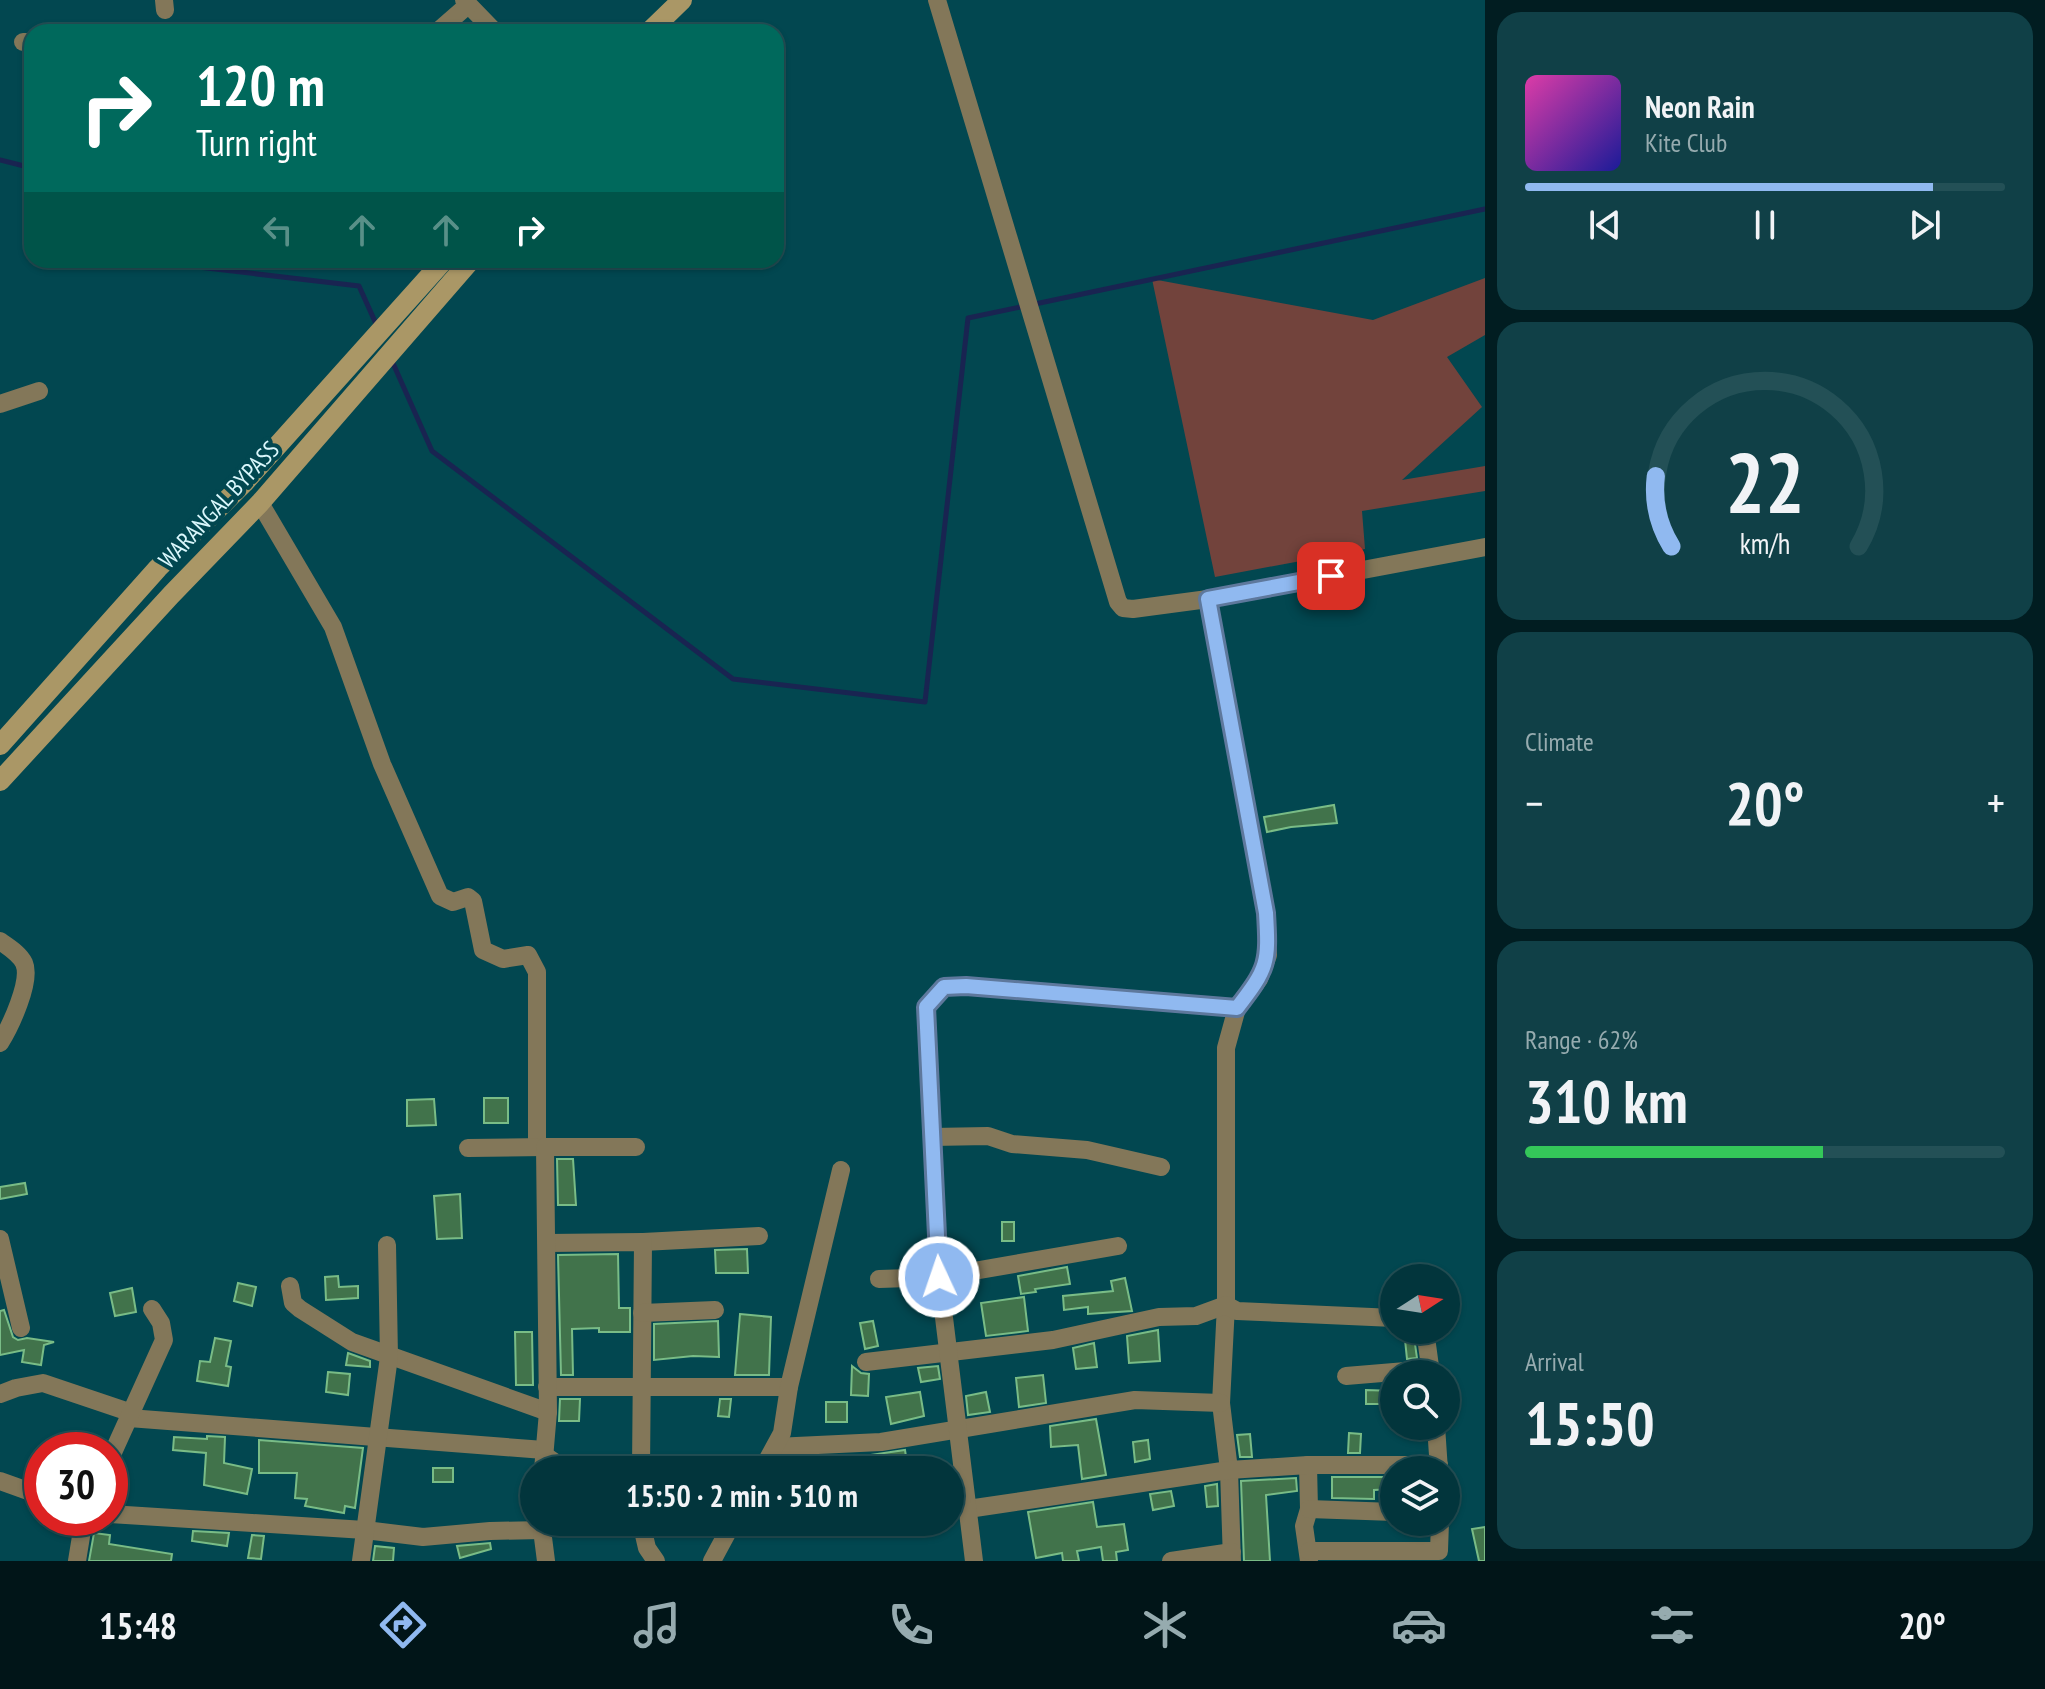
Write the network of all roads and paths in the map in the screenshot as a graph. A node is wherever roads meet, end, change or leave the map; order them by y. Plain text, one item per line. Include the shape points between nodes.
1 (682, 0) edge
2 (937, 0) edge
3 (466, 2) edge
4 (445, 24) edge
5 (487, 24) edge
6 (657, 24) edge
7 (440, 268) edge
8 (460, 268) edge
9 (429, 292) junction
10 (39, 391) dead end
11 (0, 404) edge
12 (260, 503) junction
13 (1485, 547) edge
14 (1208, 599) junction
15 (0, 745) edge
16 (0, 781) edge
17 (0, 941) edge
18 (1237, 1008) junction
19 (0, 1043) edge
20 (932, 1137) junction
21 (541, 1147) junction
22 (636, 1147) dead end
23 (468, 1148) dead end
24 (1161, 1167) dead end
25 (841, 1170) dead end
26 (759, 1236) dead end
27 (0, 1239) edge
28 (643, 1242) junction
29 (547, 1243) junction
30 (387, 1245) dead end
31 (1118, 1246) dead end
32 (939, 1277) junction
33 (879, 1279) dead end
34 (290, 1286) dead end
35 (1226, 1305) junction
36 (152, 1309) dead end
37 (715, 1310) dead end
38 (642, 1313) junction
39 (1380, 1317) edge
40 (21, 1328) dead end
41 (950, 1352) junction
42 (389, 1357) junction
43 (866, 1362) dead end
44 (1380, 1374) edge
45 (1346, 1376) dead end
46 (642, 1385) junction
47 (547, 1387) junction
48 (789, 1387) junction
49 (0, 1394) edge
50 (1221, 1403) junction
51 (548, 1412) junction
52 (131, 1415) junction
53 (958, 1428) junction
54 (123, 1432) edge
55 (379, 1435) junction
56 (775, 1447) junction
57 (530, 1456) edge
58 (544, 1456) edge
59 (641, 1456) edge
60 (770, 1456) edge
61 (1308, 1465) junction
62 (1380, 1467) edge
63 (1229, 1470) junction
64 (0, 1481) edge
65 (24, 1490) edge
66 (968, 1509) junction
67 (1309, 1509) junction
68 (1380, 1512) edge
69 (128, 1515) edge
70 (520, 1528) edge
71 (365, 1530) junction
72 (81, 1536) edge
73 (543, 1536) edge
74 (644, 1536) edge
75 (725, 1536) edge
76 (1440, 1536) edge
77 (1309, 1556) edge
78 (1379, 1556) edge
79 (1232, 1557) edge
80 (77, 1561) edge
81 (361, 1561) edge
82 (546, 1561) edge
83 (656, 1561) edge
84 (712, 1561) edge
85 (974, 1561) edge
86 (1171, 1561) edge

1 - 6 main road
2 - 14 street via 1118,602 1133,609
3 - 4 street
3 - 5 street
7 - 9 main road, WARANGAL BYPASS
8 - 9 main road, WARANGAL BYPASS
9 - 12 main road, WARANGAL BYPASS via 376,368
9 - 15 main road, WARANGAL BYPASS via 361,350
10 - 11 street
12 - 16 main road, WARANGAL BYPASS
12 - 21 street via 333,627 382,764 440,896 453,902 468,897 483,950 503,959 528,955 537,972
13 - 14 street
14 - 18 street via 1266,913 1268,955 1259,979
17 - 19 street via 23,961 26,975
18 - 20 street via 944,987 926,1007
18 - 35 street via 1226,1048
20 - 24 street via 988,1136
20 - 32 street
21 - 22 street
21 - 23 street
21 - 29 street
25 - 48 street
26 - 28 street
27 - 40 street
28 - 29 street
28 - 38 street
29 - 47 street
30 - 42 street
31 - 32 street
32 - 33 street
32 - 41 street
34 - 42 street via 293,1303 300,1309 352,1342
35 - 39 street via 1237,1311
35 - 41 street via 1196,1316 1159,1317 1053,1340
35 - 50 street
36 - 52 street via 164,1340
37 - 38 street
38 - 46 street
41 - 43 street
41 - 53 street
42 - 51 street
42 - 55 street
44 - 45 street
46 - 47 street
46 - 48 street
46 - 59 street
47 - 51 street
48 - 56 street
49 - 52 street via 43,1383
50 - 53 street via 1135,1400
50 - 63 street
51 - 58 street
52 - 54 street
52 - 55 street
53 - 56 street via 881,1442
53 - 66 street
55 - 57 street
55 - 71 street
56 - 60 street
61 - 62 street
61 - 63 street
61 - 67 street
63 - 66 street
63 - 79 street
64 - 65 street
66 - 85 street
67 - 68 street
67 - 77 street via 1304,1526
69 - 71 street
70 - 71 street via 439,1537
71 - 81 street
72 - 80 street
73 - 82 street
74 - 83 street
75 - 84 street
76 - 78 street via 1439,1551
77 - 78 street
79 - 86 street

